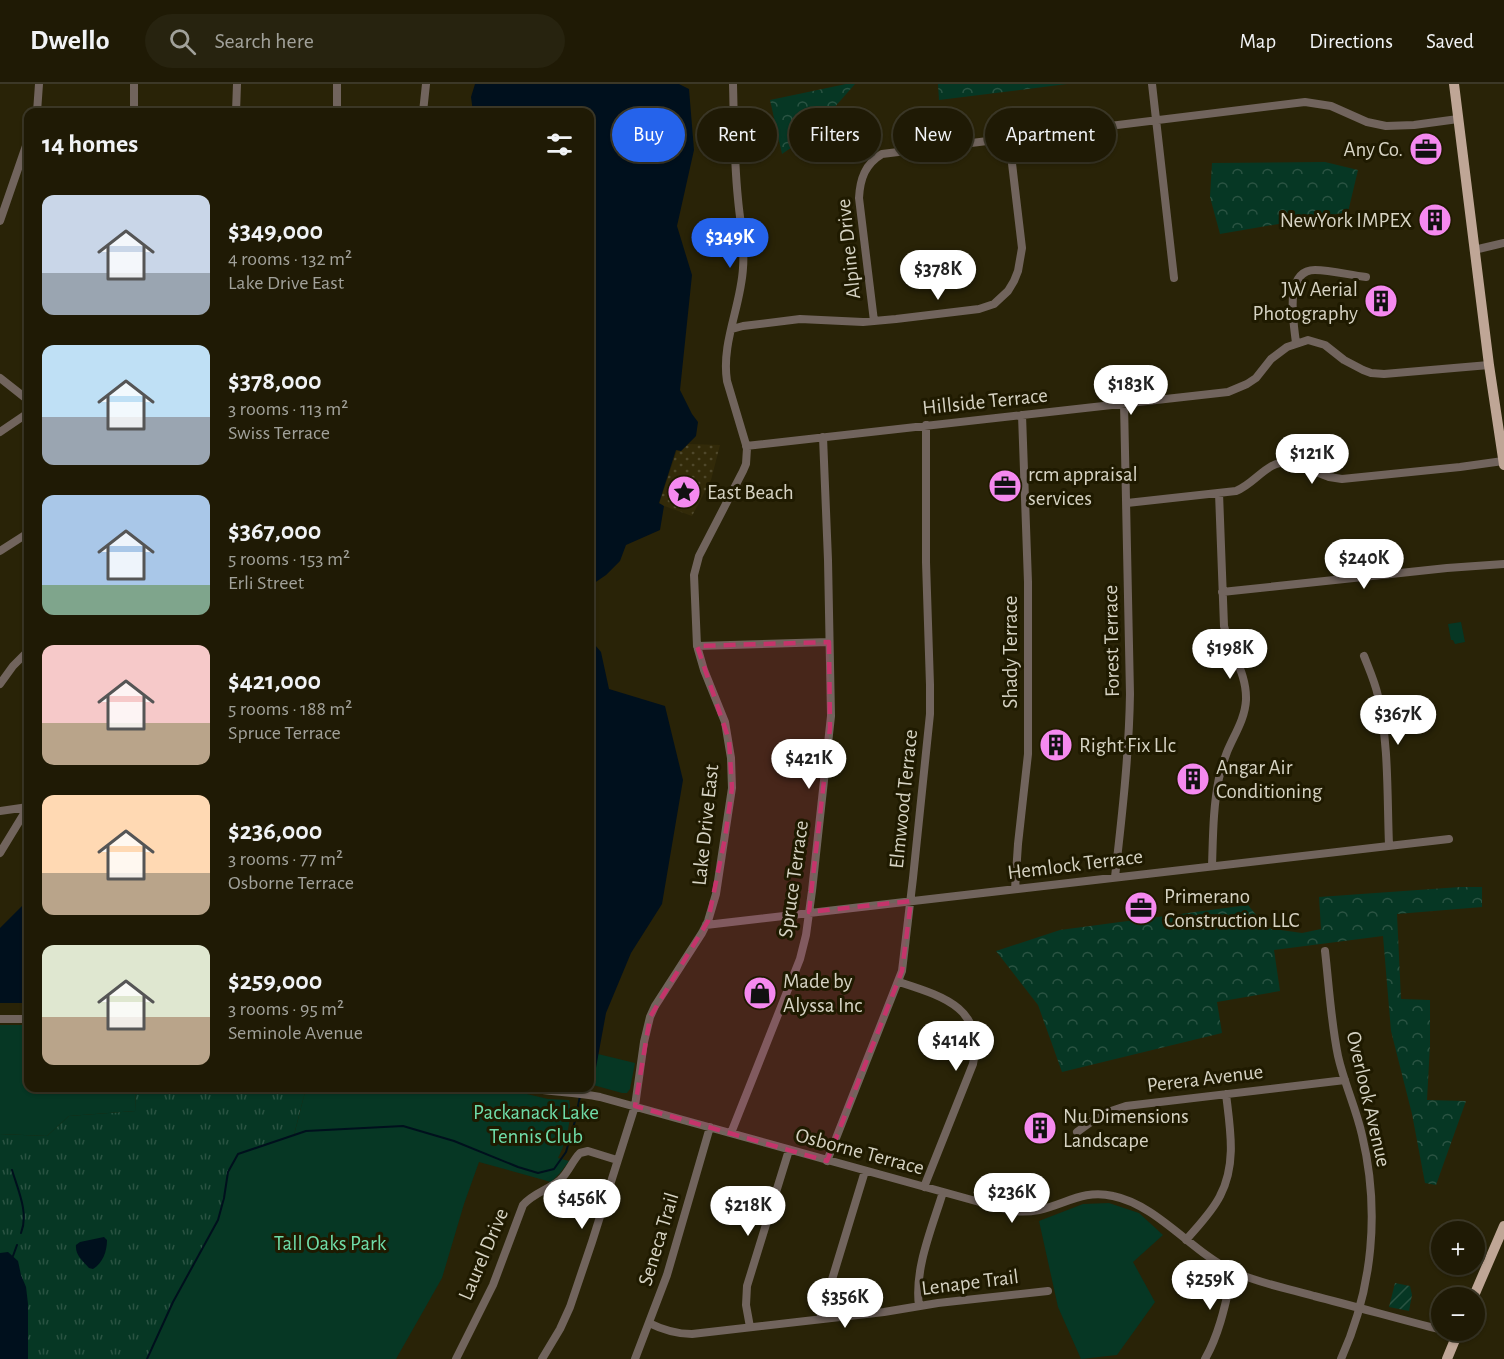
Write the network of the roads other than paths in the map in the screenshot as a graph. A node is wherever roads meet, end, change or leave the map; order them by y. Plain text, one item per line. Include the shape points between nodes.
1 (39, 84) edge
2 (134, 84) edge
3 (237, 84) edge
4 (338, 84) edge
5 (426, 84) edge
6 (733, 84) edge
7 (1152, 84) edge
8 (1454, 84) edge
9 (37, 108) edge
10 (134, 108) edge
11 (236, 108) edge
12 (337, 108) edge
13 (423, 108) edge
14 (1458, 119) junction
15 (1157, 120) junction
16 (1116, 125) edge
17 (985, 141) edge
18 (24, 156) edge
19 (1012, 162) edge
20 (0, 221) edge
21 (1504, 243) edge
22 (1474, 250) junction
23 (1366, 277) dead end
24 (1174, 278) dead end
25 (874, 321) junction
26 (732, 330) junction
27 (1296, 343) junction
28 (1489, 364) junction
29 (0, 378) edge
30 (24, 397) edge
31 (1124, 403) junction
32 (1022, 415) junction
33 (24, 416) edge
34 (926, 425) junction
35 (0, 432) edge
36 (824, 437) junction
37 (746, 446) junction
38 (1503, 456) edge
39 (1219, 493) junction
40 (1127, 503) junction
41 (24, 536) edge
42 (0, 551) edge
43 (1504, 564) edge
44 (1222, 592) junction
45 (829, 642) junction
46 (697, 646) junction
47 (24, 655) edge
48 (1364, 656) dead end
49 (0, 684) edge
50 (24, 808) edge
51 (0, 811) edge
52 (24, 814) edge
53 (1449, 839) dead end
54 (1389, 845) junction
55 (0, 853) edge
56 (1212, 866) junction
57 (1115, 877) junction
58 (1015, 889) junction
59 (911, 901) junction
60 (809, 912) junction
61 (706, 925) junction
62 (1325, 951) dead end
63 (899, 982) junction
64 (0, 1019) edge
65 (24, 1019) edge
66 (1345, 1080) junction
67 (561, 1092) edge
68 (1226, 1094) junction
69 (635, 1106) junction
70 (710, 1127) junction
71 (1077, 1132) dead end
72 (731, 1133) junction
73 (789, 1150) junction
74 (617, 1161) junction
75 (827, 1161) junction
76 (865, 1171) junction
77 (924, 1187) junction
78 (943, 1192) junction
79 (1504, 1226) edge
80 (1186, 1240) junction
81 (1233, 1271) junction
82 (1478, 1287) edge
83 (1048, 1291) dead end
84 (919, 1306) junction
85 (1360, 1308) junction
86 (820, 1319) junction
87 (649, 1323) junction
88 (750, 1327) junction
89 (1431, 1327) edge
90 (1454, 1341) edge
91 (456, 1359) edge
92 (542, 1359) edge
93 (635, 1359) edge
94 (1205, 1359) edge
95 (1341, 1359) edge
96 (1447, 1359) edge

1 - 9 street
2 - 10 street
3 - 11 street
4 - 12 street
5 - 13 street
6 - 26 street, Lake Drive East via 744,248
7 - 15 street
8 - 14 main road
14 - 15 street, Alpine Drive via 1386,126 1331,106 1305,102
14 - 22 main road
15 - 16 street, Alpine Drive
15 - 24 street
17 - 25 street, Alpine Drive via 889,152 870,164 859,198
18 - 20 street
19 - 25 street via 1022,248 1018,271 1008,291 994,304 980,309
21 - 22 street
22 - 28 main road
23 - 27 street via 1314,270 1304,273 1292,296
25 - 26 street via 800,319
26 - 37 street, Lake Drive East via 725,370
27 - 28 street via 1308,340 1325,345 1353,366 1371,373
27 - 31 street, Hillside Terrace via 1279,352 1256,378 1238,389
28 - 38 main road
29 - 30 street
31 - 32 street, Hillside Terrace
31 - 40 street, Forest Terrace
32 - 34 street, Hillside Terrace
32 - 58 street, Shady Terrace via 1028,582 1028,754
33 - 35 street
34 - 36 street, Hillside Terrace
34 - 59 street, Elmwood Terrace via 930,714
36 - 37 street, Hillside Terrace
36 - 45 street, Spruce Terrace
37 - 46 street, Lake Drive East via 743,471 696,565
38 - 39 street via 1460,467 1342,479 1283,461 1270,466 1244,488
39 - 40 street
39 - 44 street
40 - 57 street, Forest Terrace via 1130,738
41 - 42 street
43 - 44 street
44 - 56 street via 1226,636 1244,681 1246,699 1244,715 1219,777
45 - 46 street
45 - 60 street, Spruce Terrace via 830,728
46 - 61 street, Lake Drive East via 725,722 732,776 716,894
47 - 49 street
48 - 54 street via 1379,699
50 - 51 street
52 - 55 street
53 - 54 street, Hemlock Terrace
54 - 56 street, Hemlock Terrace
56 - 57 street, Hemlock Terrace
57 - 58 street, Hemlock Terrace
58 - 59 street, Hemlock Terrace
59 - 60 street, Hemlock Terrace
59 - 63 street, Elmwood Terrace
60 - 61 street, Hemlock Terrace
60 - 72 street, Spruce Terrace via 800,959
61 - 69 street, Lake Drive East via 650,1017
62 - 66 street, Overlook Avenue via 1334,1035
63 - 75 street, Elmwood Terrace
63 - 77 street via 957,1006 975,1036 973,1064
64 - 65 street
66 - 68 street, Perera Avenue
66 - 85 street, Overlook Avenue via 1362,1133 1371,1196 1370,1255
67 - 69 street, Osborne Terrace via 600,1096
68 - 71 street, Perera Avenue via 1114,1109
68 - 80 street via 1229,1173 1220,1196
69 - 70 street, Osborne Terrace
69 - 74 street, Lake Drive East
70 - 72 street, Osborne Terrace
70 - 87 street, Seneca Trail via 673,1256
72 - 73 street, Osborne Terrace
73 - 75 street, Osborne Terrace
73 - 88 street via 747,1286
74 - 91 street, Laurel Drive via 588,1151 580,1153 566,1175 523,1205 493,1285
74 - 92 street, Lake Drive East via 570,1307
75 - 76 street, Osborne Terrace
76 - 77 street, Osborne Terrace
76 - 86 street
77 - 78 street, Osborne Terrace
78 - 80 street, Osborne Terrace via 1024,1212 1088,1194 1114,1196 1149,1212
78 - 84 street via 919,1274
79 - 82 main road
80 - 81 street, Osborne Terrace
81 - 85 street, Osborne Terrace
81 - 94 street via 1219,1326
83 - 84 street, Lenape Trail
84 - 86 street, Lenape Trail
85 - 89 street, Osborne Terrace
85 - 95 street, Overlook Avenue
86 - 88 street, Lenape Trail
87 - 88 street, Lenape Trail via 685,1334
87 - 93 street, Seneca Trail
90 - 96 main road

